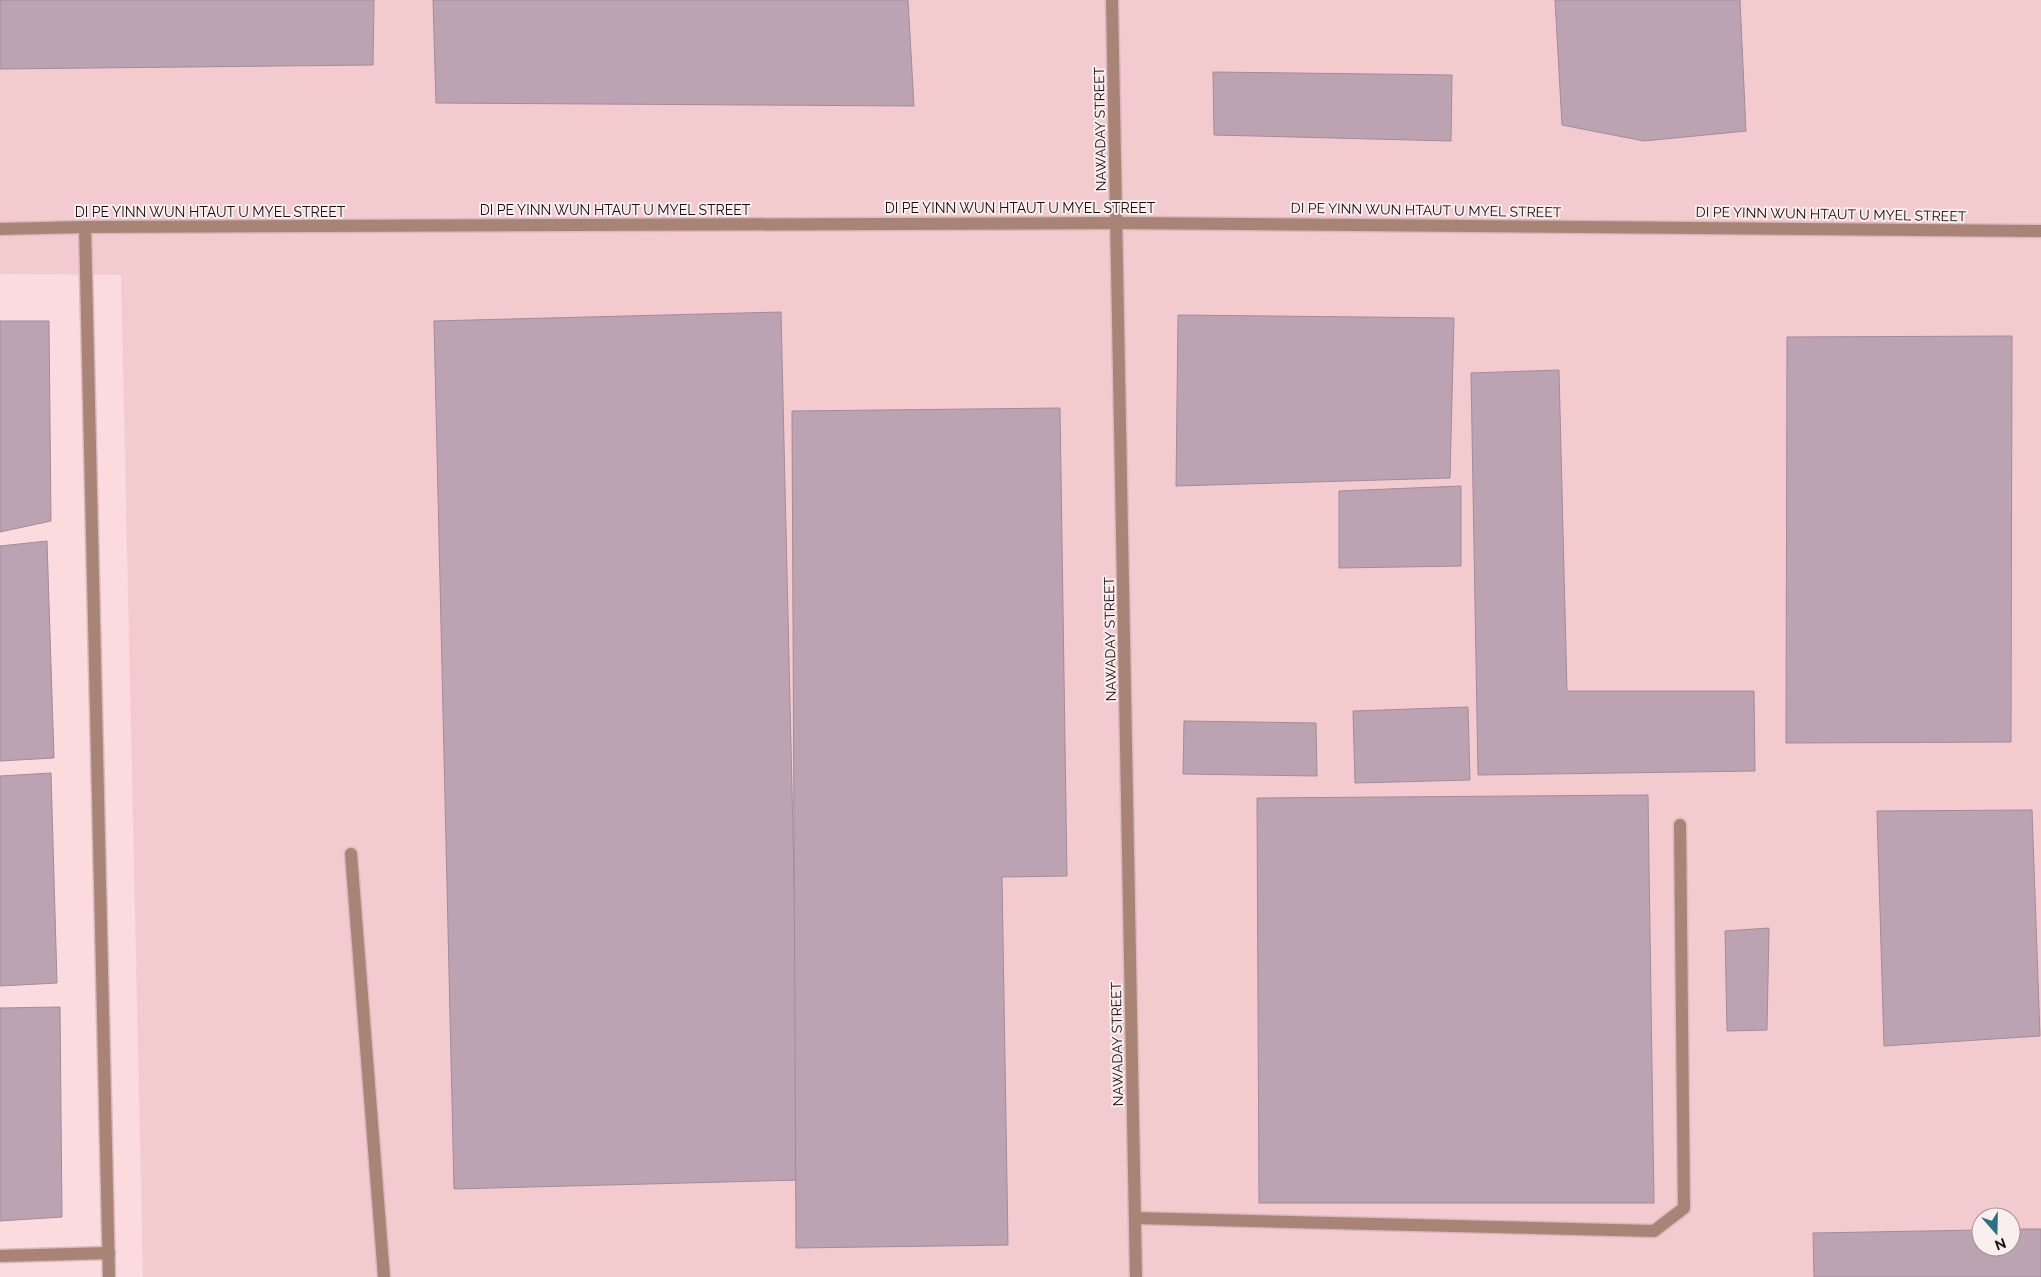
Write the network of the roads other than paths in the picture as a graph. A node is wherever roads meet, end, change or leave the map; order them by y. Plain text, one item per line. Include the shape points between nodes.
1 (1112, 0) edge
2 (1118, 223) junction
3 (86, 227) junction
4 (0, 229) edge
5 (2041, 231) edge
6 (1680, 825) dead end
7 (351, 854) dead end
8 (1135, 1218) junction
9 (108, 1253) junction
10 (0, 1256) edge
11 (109, 1277) edge
12 (384, 1277) edge
13 (1136, 1277) edge

1 - 2 street, NAWADAY STREET
2 - 3 street, DI PE YINN WUN HTAUT U MYEL STREET
2 - 5 street, DI PE YINN WUN HTAUT U MYEL STREET
2 - 8 street, NAWADAY STREET
3 - 4 street, DI PE YINN WUN HTAUT U MYEL STREET
3 - 9 street
6 - 8 street via 1684,1208 1654,1231
7 - 12 street
8 - 13 street, NAWADAY STREET
9 - 10 street
9 - 11 street

